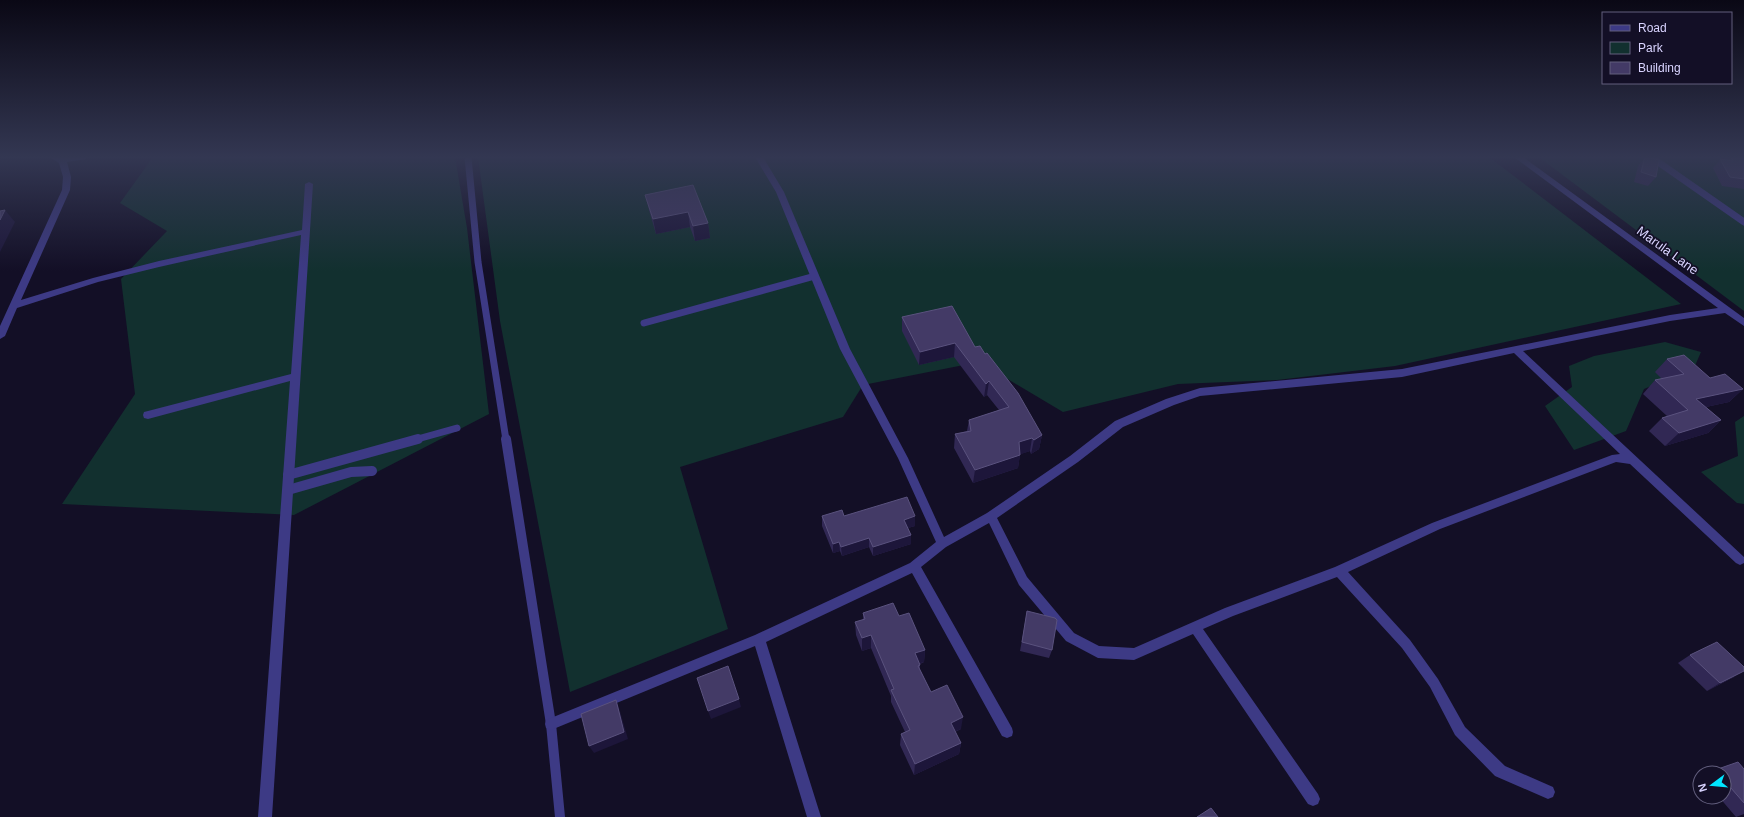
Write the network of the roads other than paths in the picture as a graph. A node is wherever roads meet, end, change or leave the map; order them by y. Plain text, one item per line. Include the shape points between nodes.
1 (64, 195) edge
2 (308, 195) edge
3 (472, 195) edge
4 (781, 195) edge
5 (1571, 195) edge
6 (1706, 195) edge
7 (1744, 222) edge
8 (305, 232) junction
9 (815, 276) junction
10 (13, 306) junction
11 (1727, 310) junction
12 (644, 323) dead end
13 (1744, 323) edge
14 (0, 336) edge
15 (1516, 350) junction
16 (295, 376) junction
17 (148, 415) dead end
18 (457, 428) dead end
19 (1633, 460) junction
20 (372, 471) dead end
21 (288, 475) junction
22 (288, 490) junction
23 (991, 516) junction
24 (942, 544) junction
25 (1740, 560) dead end
26 (914, 566) junction
27 (1339, 570) junction
28 (1195, 627) junction
29 (758, 639) junction
30 (551, 724) junction
31 (1007, 732) dead end
32 (1548, 792) dead end
33 (1312, 799) dead end
34 (265, 817) edge
35 (560, 817) edge
36 (814, 817) edge

1 - 10 street
2 - 8 street
3 - 30 lane via 478,262
4 - 9 street
5 - 11 street, Marula Lane
6 - 7 lane
8 - 10 street via 96,280
8 - 16 street
9 - 12 lane
9 - 24 street via 845,349 903,458
10 - 14 street
11 - 13 street, Marula Lane
11 - 15 street via 1670,318
15 - 19 street
15 - 23 street via 1402,374 1200,392 1119,424
16 - 17 street
16 - 21 street
18 - 21 lane
19 - 25 street
19 - 27 street via 1616,458 1436,526
20 - 22 lane via 351,472
21 - 22 street
22 - 34 street
23 - 24 street
23 - 28 street via 1024,582 1070,637 1098,652 1134,654
24 - 26 street
26 - 29 street
26 - 31 street
27 - 28 street
27 - 32 street via 1406,644 1434,683 1460,731 1500,771
28 - 33 street
29 - 30 street
29 - 36 street
30 - 35 lane

